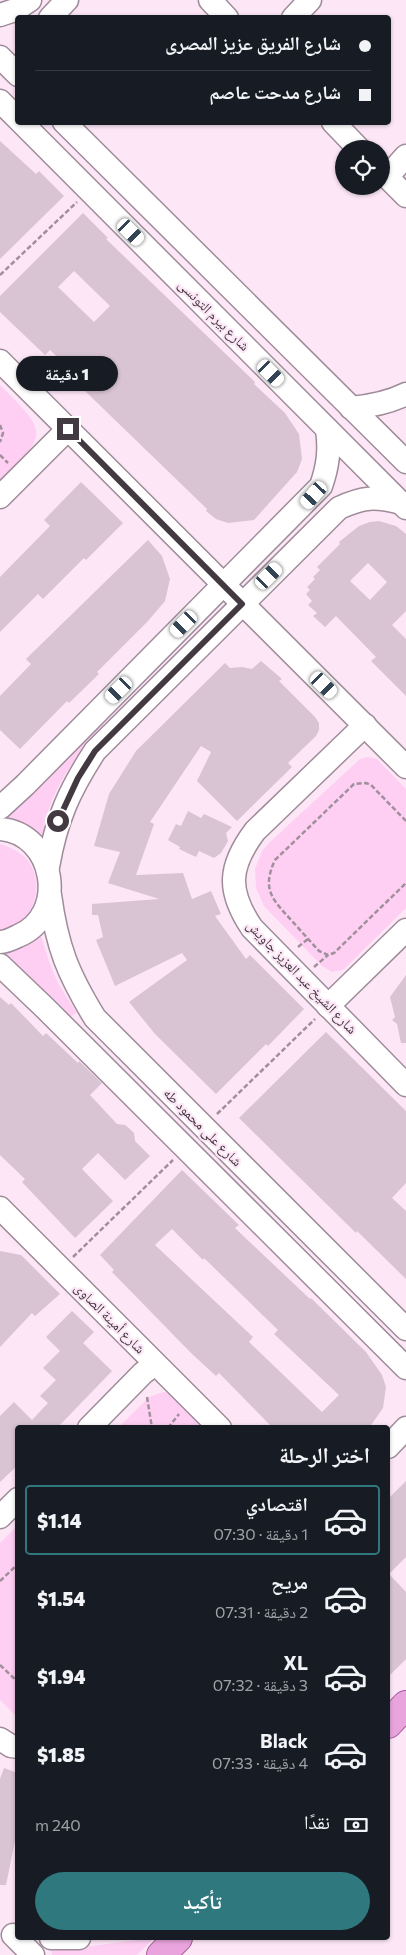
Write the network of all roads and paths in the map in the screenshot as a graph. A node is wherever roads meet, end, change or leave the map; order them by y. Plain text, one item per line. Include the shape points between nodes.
1 (30, 0) edge
2 (67, 0) edge
3 (210, 0) edge
4 (310, 0) edge
5 (0, 15) edge
6 (53, 15) edge
7 (224, 15) edge
8 (296, 15) edge
9 (0, 57) edge
10 (15, 71) edge
11 (0, 101) edge
12 (15, 116) edge
13 (24, 125) edge
14 (67, 125) edge
15 (336, 125) edge
16 (350, 140) edge
17 (406, 156) edge
18 (390, 169) edge
19 (110, 170) junction
20 (390, 180) edge
21 (89, 190) junction
22 (406, 196) edge
23 (0, 275) edge
24 (0, 361) edge
25 (406, 394) edge
26 (351, 408) junction
27 (0, 426) edge
28 (68, 429) junction
29 (327, 429) junction
30 (0, 442) edge
31 (406, 462) edge
32 (0, 497) edge
33 (403, 505) edge
34 (224, 585) junction
35 (242, 604) junction
36 (365, 726) junction
37 (406, 767) edge
38 (0, 808) edge
39 (406, 821) edge
40 (0, 829) edge
41 (48, 867) junction
42 (406, 884) edge
43 (50, 895) junction
44 (406, 930) edge
45 (0, 942) edge
46 (0, 966) edge
47 (328, 1006) junction
48 (406, 1085) edge
49 (203, 1128) junction
50 (186, 1148) junction
51 (0, 1208) edge
52 (62, 1269) junction
53 (406, 1329) edge
54 (149, 1368) junction
55 (406, 1368) edge
56 (92, 1425) edge
57 (152, 1425) edge
58 (216, 1425) edge
59 (406, 1428) edge
60 (390, 1445) edge
61 (15, 1502) edge
62 (0, 1517) edge
63 (15, 1567) edge
64 (0, 1581) edge
65 (0, 1665) edge
66 (15, 1679) edge
67 (406, 1705) edge
68 (390, 1722) edge
69 (0, 1739) edge
70 (15, 1747) edge
71 (18, 1940) edge
72 (176, 1940) edge
73 (33, 1955) edge
74 (161, 1955) edge

1 - 5 street
2 - 6 street
3 - 7 street
4 - 8 street
9 - 10 street
11 - 12 street
13 - 21 street, شارع بيرم التونسى
14 - 19 street
15 - 16 street
17 - 18 street
19 - 21 street
19 - 26 street
20 - 22 street
21 - 23 path
21 - 29 street, شارع بيرم التونسى
24 - 28 street
25 - 26 street via 393,401
26 - 31 street
27 - 30 path via 3,434
28 - 32 street
28 - 34 street
29 - 33 street, شارع بيرم التونسى
29 - 34 street via 327,468 321,486
33 - 35 street, شارع على محمود طه via 380,497 359,499 339,508
34 - 35 street
34 - 38 street
35 - 36 street
35 - 41 street, شارع على محمود طه via 95,751 64,806 53,836
36 - 37 street
36 - 47 street, شارع الشيخ عبد العزيز جاويش via 255,831 242,848 235,869 234,890 240,910 252,928
39 - 42 path via 371,785 354,784 276,860 269,884 273,900 319,950 328,955 334,953
40 - 41 street via 24,837 38,850
41 - 43 street, شارع على محمود طه
43 - 45 street via 41,916 26,933
43 - 49 street, شارع على محمود طه via 54,928 77,990 96,1018
44 - 47 street
46 - 50 street, شارع على محمود طه
47 - 48 street, شارع الشيخ عبد العزيز جاويش
47 - 49 path
49 - 53 street, شارع على محمود طه
50 - 52 path
50 - 55 street, شارع على محمود طه
51 - 52 street, شارع أمينة الصاوى
52 - 54 street, شارع أمينة الصاوى
54 - 56 street
54 - 57 path
54 - 58 street, شارع أمينة الصاوى
59 - 60 street
61 - 62 street
63 - 64 path
65 - 66 path
67 - 68 main road
69 - 70 street
71 - 73 street
72 - 74 main road

